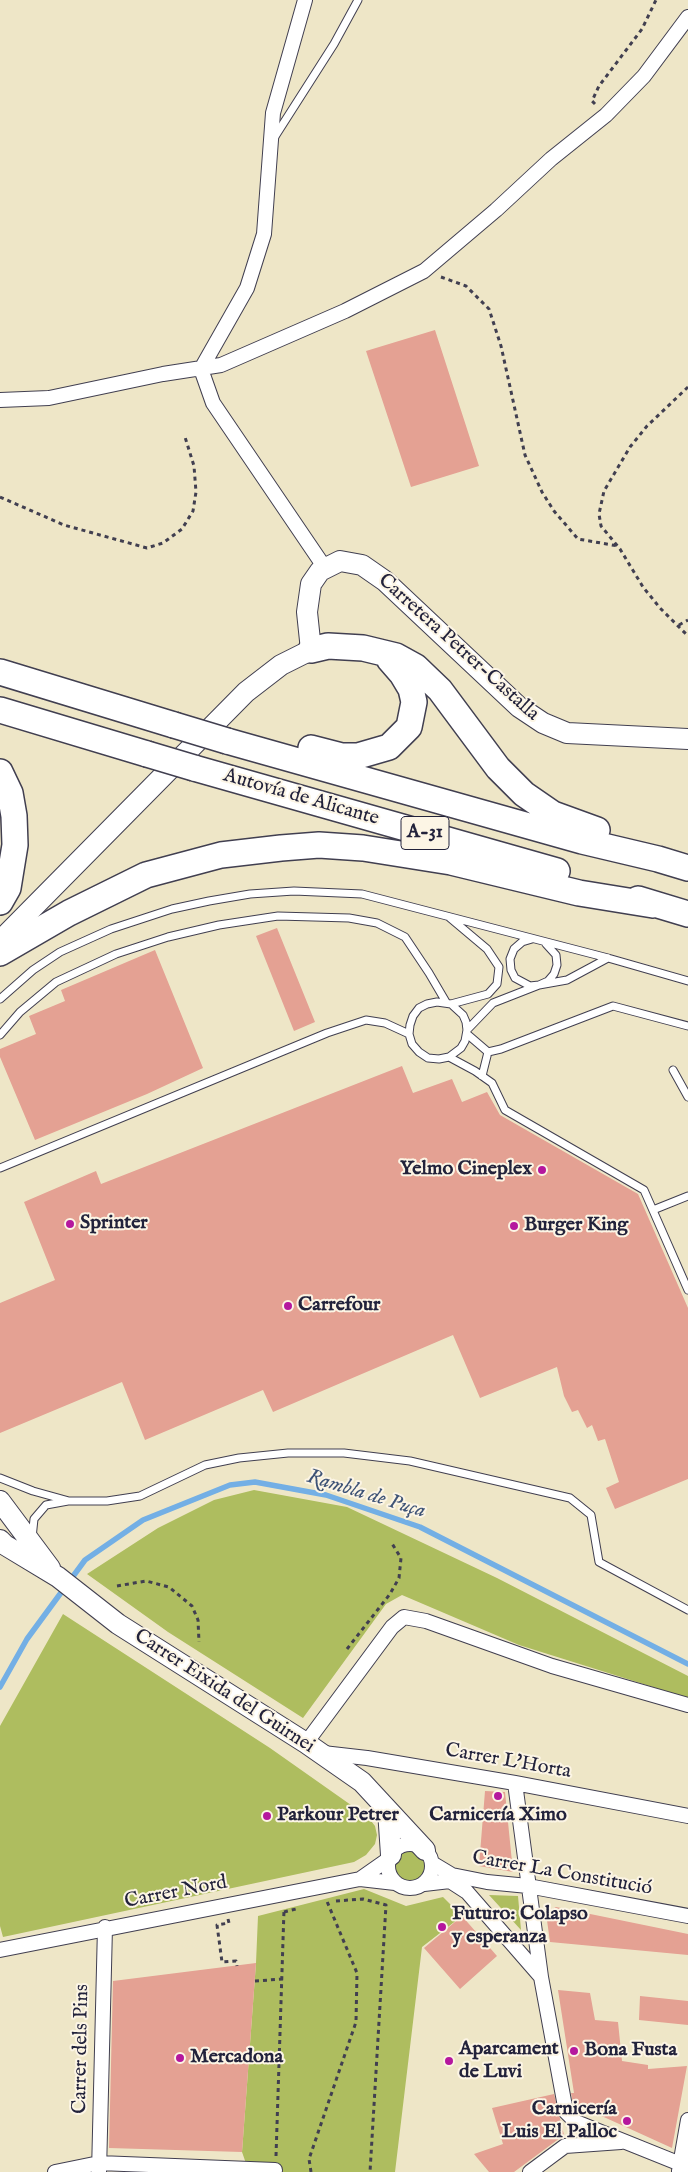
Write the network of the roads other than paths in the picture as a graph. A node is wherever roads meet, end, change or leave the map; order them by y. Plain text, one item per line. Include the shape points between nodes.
1 (306, 0) edge
2 (358, 0) edge
3 (688, 18) edge
4 (270, 144) junction
5 (202, 368) junction
6 (0, 400) edge
7 (325, 568) junction
8 (311, 650) junction
9 (377, 650) junction
10 (0, 672) edge
11 (0, 710) edge
12 (688, 739) edge
13 (227, 741) junction
14 (0, 772) edge
15 (658, 859) junction
16 (688, 868) edge
17 (0, 902) edge
18 (653, 905) junction
19 (688, 914) edge
20 (446, 916) junction
21 (532, 939) junction
22 (0, 941) edge
23 (543, 941) junction
24 (0, 953) edge
25 (608, 958) junction
26 (510, 959) junction
27 (499, 967) junction
28 (511, 970) junction
29 (688, 981) edge
30 (539, 986) junction
31 (0, 999) edge
32 (448, 1003) junction
33 (688, 1026) edge
34 (467, 1032) junction
35 (409, 1034) junction
36 (0, 1035) edge
37 (488, 1052) junction
38 (449, 1058) junction
39 (673, 1070) dead end
40 (482, 1076) junction
41 (688, 1097) edge
42 (0, 1168) edge
43 (688, 1196) edge
44 (653, 1210) junction
45 (688, 1290) edge
46 (0, 1478) edge
47 (0, 1501) edge
48 (70, 1501) junction
49 (32, 1543) junction
50 (2, 1546) edge
51 (58, 1577) junction
52 (688, 1610) edge
53 (688, 1705) edge
54 (313, 1748) junction
55 (515, 1783) junction
56 (388, 1810) junction
57 (688, 1816) edge
58 (390, 1856) junction
59 (428, 1857) junction
60 (360, 1879) junction
61 (395, 1883) junction
62 (424, 1884) junction
63 (528, 1886) junction
64 (688, 1916) edge
65 (104, 1928) junction
66 (0, 1950) edge
67 (541, 1977) junction
68 (688, 2120) edge
69 (625, 2142) junction
70 (682, 2167) edge
71 (99, 2168) edge
72 (275, 2170) road end
73 (54, 2172) edge
74 (530, 2172) edge

1 - 4 street via 273,113
2 - 4 lane
3 - 5 street via 644,76 606,115 550,159 424,271 345,311 221,365
4 - 5 street via 264,234 247,288
5 - 6 street via 49,398
5 - 7 street via 213,403
7 - 8 street via 315,577 308,596 307,628
7 - 12 street, Carretera Petrer-Castalla via 348,561 371,570 519,707 543,723 576,734
8 - 9 highway via 328,646
8 - 22 street via 281,665 246,692
9 - 13 highway via 402,674 411,688 414,702 409,727 389,747 358,756 342,756 277,740
9 - 15 highway via 416,667 440,690 498,768 524,794 553,814
10 - 13 highway, Autovía de Alicante / A-31, bridge
11 - 18 highway, Autovía de Alicante / A-31, bridge via 567,874
13 - 15 highway, Autovía de Alicante / A-31 via 582,842
14 - 17 highway via 10,793 15,846 8,888
15 - 16 highway, Autovía de Alicante / A-31
18 - 19 highway, Autovía de Alicante / A-31
18 - 24 highway via 579,893 451,862 363,848 319,845 222,855 146,875 69,913
20 - 21 lane
20 - 27 lane via 488,949
20 - 31 lane via 362,894 294,891 209,901 120,926 60,952
21 - 23 lane
21 - 26 lane via 514,949
23 - 25 lane
23 - 30 lane via 556,955 557,965 548,981
25 - 29 lane
25 - 30 lane via 566,980
26 - 27 lane
26 - 28 lane
27 - 28 lane
27 - 32 lane via 497,984 488,994
28 - 30 lane via 522,983
30 - 34 lane via 493,1004
32 - 34 lane via 462,1015
32 - 35 lane via 427,1004 419,1008 413,1016
32 - 36 lane via 404,937 377,923 349,918 278,916 219,925 116,954 56,982 20,1012
33 - 37 lane via 613,1006
34 - 37 lane
34 - 38 lane via 461,1048
35 - 38 lane via 412,1044 423,1055
35 - 42 lane via 385,1023 366,1020 327,1032
37 - 40 lane
38 - 40 lane
39 - 41 lane
40 - 44 lane via 492,1083 505,1110 644,1190
43 - 44 lane
44 - 45 lane
46 - 48 lane
47 - 49 street
48 - 49 lane via 46,1505 34,1518
48 - 52 lane via 107,1501 140,1496 205,1466 239,1458 288,1453 344,1453 410,1461 570,1498 591,1516 599,1562
49 - 51 street
50 - 51 street
51 - 54 street, Carrer Eixida del Guirnei via 118,1624
53 - 54 street via 552,1666 426,1621 404,1617 392,1627
54 - 55 street, Carrer L'Horta
54 - 56 street, Carrer Eixida del Guirnei via 362,1782
55 - 57 street, Carrer L'Horta
55 - 63 street
56 - 58 street
56 - 59 street, Carrer Eixida del Guirnei
58 - 59 street via 404,1846 418,1846
58 - 60 street, Carrer Nord
58 - 61 street via 388,1871
59 - 62 street via 429,1878
59 - 63 street, Carrer La Constitució via 452,1875
60 - 61 street, Carrer Nord
60 - 65 street, Carrer Nord
61 - 62 street via 409,1888
62 - 67 street via 450,1881 467,1892
63 - 64 street, Carrer La Constitució
63 - 67 street
65 - 66 street, Carrer Nord
65 - 71 street, Carrer dels Pins
67 - 69 street via 566,2112 576,2122
68 - 70 street
69 - 70 street
69 - 74 street via 565,2146
71 - 72 street
71 - 73 street

